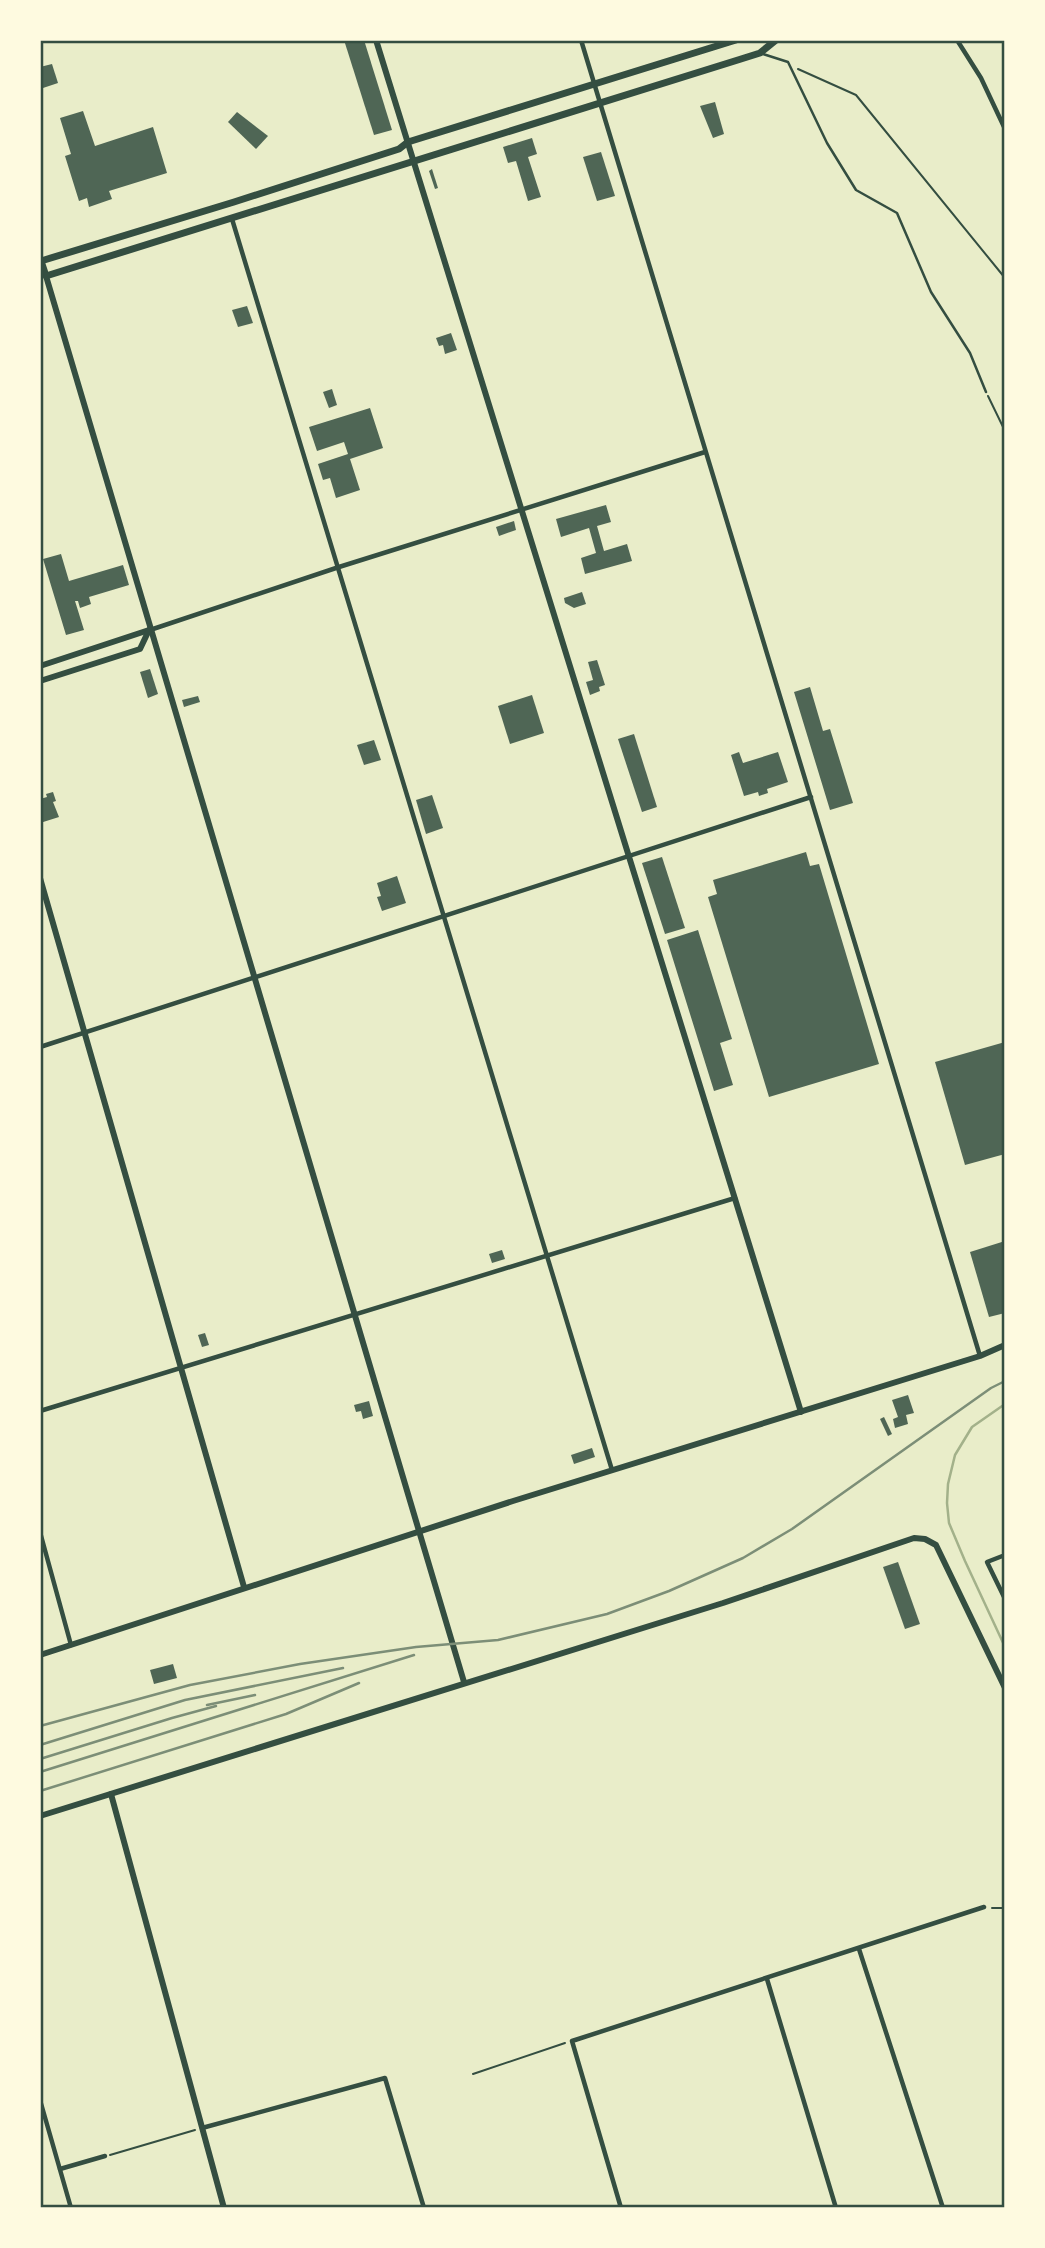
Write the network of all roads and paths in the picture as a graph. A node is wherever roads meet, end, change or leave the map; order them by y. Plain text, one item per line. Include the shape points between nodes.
1 (376, 40) edge
2 (581, 40) edge
3 (736, 40) edge
4 (776, 40) edge
5 (957, 40) edge
6 (760, 52) junction
7 (788, 62) junction
8 (594, 84) junction
9 (600, 103) junction
10 (1005, 129) edge
11 (408, 142) junction
12 (414, 161) junction
13 (227, 204) junction
14 (232, 219) junction
15 (41, 259) edge
16 (46, 276) junction
17 (1005, 278) edge
18 (986, 392) joint
19 (1005, 431) edge
20 (706, 452) junction
21 (521, 510) junction
22 (339, 567) junction
23 (149, 630) junction
24 (40, 666) edge
25 (40, 681) edge
26 (811, 797) junction
27 (629, 855) junction
28 (40, 878) edge
29 (445, 917) junction
30 (254, 976) junction
31 (85, 1032) junction
32 (40, 1047) edge
33 (735, 1198) junction
34 (547, 1257) junction
35 (355, 1316) junction
36 (1005, 1345) edge
37 (980, 1356) junction
38 (181, 1369) junction
39 (40, 1412) edge
40 (801, 1412) junction
41 (611, 1470) junction
42 (419, 1531) junction
43 (40, 1532) edge
44 (1005, 1555) edge
45 (244, 1587) junction
46 (1005, 1600) edge
47 (71, 1645) junction
48 (40, 1655) edge
49 (464, 1682) junction
50 (1005, 1688) edge
51 (111, 1794) junction
52 (40, 1816) edge
53 (984, 1907) joint
54 (1005, 1908) edge
55 (859, 1948) junction
56 (767, 1979) junction
57 (572, 2041) junction
58 (473, 2074) dead end
59 (40, 2100) edge
60 (202, 2128) junction
61 (105, 2156) joint
62 (60, 2169) junction
63 (71, 2208) edge
64 (224, 2208) edge
65 (424, 2208) edge
66 (621, 2208) edge
67 (836, 2208) edge
68 (943, 2208) edge

1 - 11 main road
2 - 8 street
3 - 8 main road
4 - 6 main road
5 - 10 street
6 - 7 lane
6 - 9 main road
7 - 17 path via 856,95
7 - 18 lane via 827,143 856,190 897,213 931,292 970,353
8 - 9 street
8 - 11 main road
9 - 12 main road
9 - 20 street
11 - 12 main road
11 - 13 main road via 399,149
12 - 14 main road
12 - 21 main road
13 - 14 main road
13 - 15 main road
14 - 16 main road
14 - 22 street
15 - 16 main road
16 - 23 main road
18 - 19 path
20 - 21 street
20 - 26 street
21 - 22 street
21 - 27 main road
22 - 23 street
22 - 29 street
23 - 24 main road
23 - 25 main road via 140,649
23 - 30 main road
26 - 27 street
26 - 37 street
27 - 29 street
27 - 33 main road
28 - 31 main road
29 - 30 street
29 - 34 street
30 - 31 street
30 - 35 main road
31 - 32 street
31 - 38 main road
33 - 34 street
33 - 40 main road
34 - 35 street
34 - 41 street
35 - 38 street
35 - 42 main road
36 - 37 main road
37 - 40 main road
38 - 39 street
38 - 45 main road
40 - 41 main road
41 - 42 main road
42 - 45 main road
42 - 49 main road
43 - 47 street
44 - 46 street via 987,1562
45 - 47 main road
47 - 48 main road
49 - 50 main road via 723,1603 914,1538 936,1545
49 - 51 main road
51 - 52 main road
51 - 60 main road
53 - 54 path
53 - 55 street
55 - 56 street
55 - 68 street
56 - 57 street
56 - 67 street
57 - 58 path
57 - 66 street
59 - 62 street
60 - 61 path
60 - 64 main road
60 - 65 street via 385,2078
61 - 62 street
62 - 63 street

